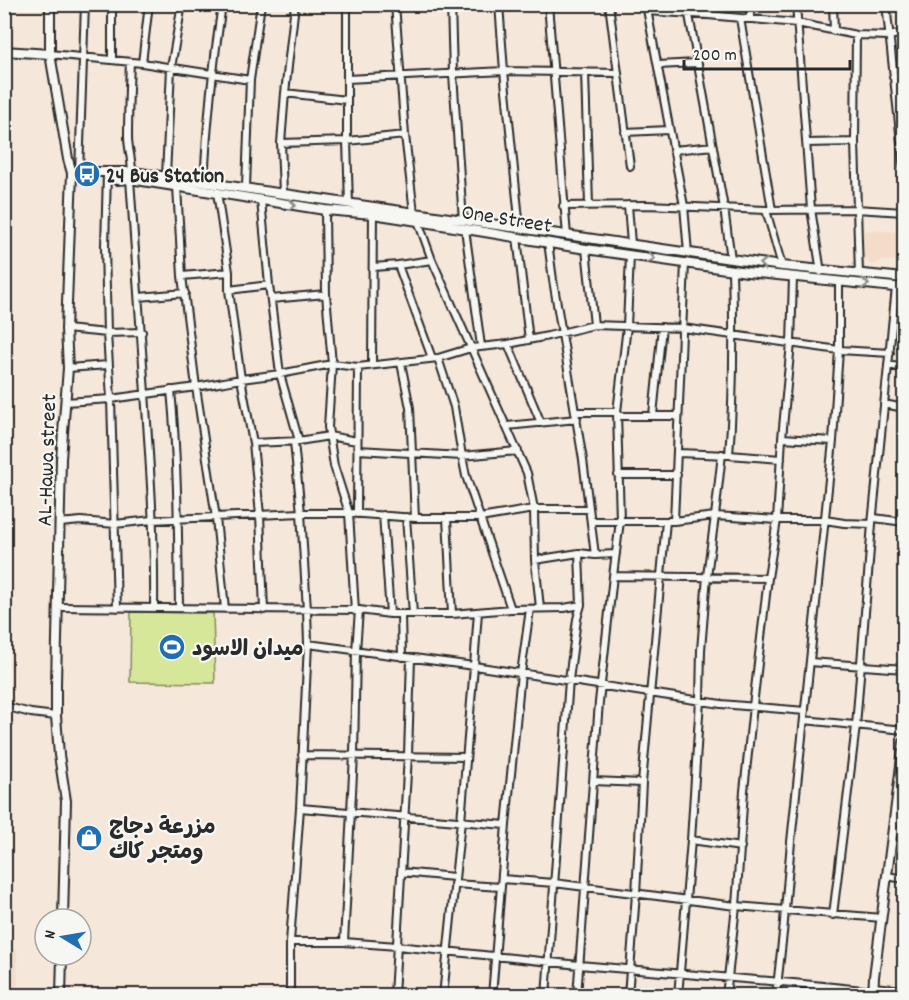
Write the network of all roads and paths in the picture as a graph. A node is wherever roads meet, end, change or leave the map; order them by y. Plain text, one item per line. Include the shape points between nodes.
1 (50, 4) edge
2 (85, 4) edge
3 (112, 4) edge
4 (149, 4) edge
5 (182, 4) edge
6 (222, 4) edge
7 (261, 4) edge
8 (295, 4) edge
9 (347, 4) edge
10 (361, 4) edge
11 (451, 4) edge
12 (499, 4) edge
13 (548, 4) edge
14 (609, 4) edge
15 (627, 4) edge
16 (687, 4) edge
17 (750, 4) edge
18 (796, 4) edge
19 (833, 4) edge
20 (886, 4) edge
21 (395, 5) edge
22 (646, 7) edge
23 (689, 14) junction
24 (740, 18) junction
25 (750, 18) junction
26 (797, 23) junction
27 (834, 31) junction
28 (904, 33) edge
29 (856, 35) junction
30 (889, 36) junction
31 (4, 51) edge
32 (50, 54) junction
33 (83, 57) junction
34 (112, 60) junction
35 (130, 62) junction
36 (142, 63) junction
37 (697, 63) junction
38 (658, 64) junction
39 (171, 68) junction
40 (504, 71) junction
41 (554, 71) junction
42 (585, 72) junction
43 (212, 73) junction
44 (618, 73) junction
45 (453, 74) junction
46 (904, 75) edge
47 (400, 77) junction
48 (893, 77) junction
49 (347, 79) junction
50 (250, 80) junction
51 (285, 93) junction
52 (347, 99) junction
53 (669, 130) junction
54 (625, 132) junction
55 (405, 135) junction
56 (347, 141) junction
57 (855, 142) junction
58 (281, 143) junction
59 (806, 143) junction
60 (713, 146) junction
61 (674, 150) junction
62 (630, 166) dead end
63 (904, 170) edge
64 (107, 172) junction
65 (76, 173) junction
66 (132, 175) junction
67 (166, 176) junction
68 (204, 182) junction
69 (177, 186) junction
70 (246, 188) junction
71 (217, 192) junction
72 (283, 194) junction
73 (261, 200) junction
74 (349, 204) junction
75 (589, 205) junction
76 (628, 205) junction
77 (563, 206) junction
78 (684, 206) junction
79 (724, 208) junction
80 (811, 209) junction
81 (856, 209) junction
82 (325, 210) junction
83 (769, 210) junction
84 (373, 211) junction
85 (904, 212) edge
86 (416, 217) junction
87 (464, 225) junction
88 (518, 233) junction
89 (567, 236) junction
90 (608, 241) junction
91 (548, 242) junction
92 (631, 244) junction
93 (586, 249) junction
94 (605, 251) junction
95 (688, 253) junction
96 (630, 255) junction
97 (731, 259) junction
98 (432, 260) junction
99 (685, 263) junction
100 (398, 265) junction
101 (783, 266) junction
102 (374, 267) junction
103 (732, 270) junction
104 (822, 270) junction
105 (229, 273) junction
106 (859, 274) junction
107 (182, 276) junction
108 (793, 278) junction
109 (904, 278) edge
110 (820, 280) junction
111 (839, 282) junction
112 (269, 285) junction
113 (896, 287) junction
114 (904, 288) edge
115 (230, 290) junction
116 (185, 293) junction
117 (326, 294) junction
118 (139, 297) junction
119 (271, 299) junction
120 (594, 325) junction
121 (627, 326) junction
122 (662, 327) junction
123 (683, 328) junction
124 (66, 329) junction
125 (141, 332) junction
126 (563, 332) junction
127 (107, 333) junction
128 (734, 336) junction
129 (529, 340) junction
130 (791, 343) junction
131 (508, 344) junction
132 (481, 346) junction
133 (471, 348) junction
134 (839, 350) junction
135 (890, 353) junction
136 (435, 358) junction
137 (401, 363) junction
138 (332, 364) junction
139 (108, 365) junction
140 (372, 365) junction
141 (888, 365) junction
142 (358, 367) junction
143 (68, 368) junction
144 (904, 368) edge
145 (280, 374) junction
146 (241, 379) junction
147 (196, 387) junction
148 (171, 390) junction
149 (145, 393) junction
150 (111, 399) junction
151 (65, 402) junction
152 (884, 404) junction
153 (904, 408) edge
154 (618, 414) junction
155 (576, 415) junction
156 (653, 415) junction
157 (678, 416) junction
158 (541, 423) junction
159 (507, 426) junction
160 (329, 436) junction
161 (782, 438) junction
162 (357, 441) junction
163 (833, 441) junction
164 (297, 442) junction
165 (253, 443) junction
166 (358, 450) junction
167 (518, 451) junction
168 (412, 453) junction
169 (678, 453) junction
170 (722, 454) junction
171 (729, 454) junction
172 (462, 456) junction
173 (781, 459) junction
174 (618, 475) junction
175 (677, 475) junction
176 (589, 508) junction
177 (534, 509) junction
178 (301, 513) junction
179 (349, 513) junction
180 (357, 514) junction
181 (260, 515) junction
182 (383, 515) junction
183 (715, 516) junction
184 (406, 517) junction
185 (216, 518) junction
186 (415, 518) junction
187 (447, 518) junction
188 (480, 518) junction
189 (152, 520) junction
190 (178, 520) junction
191 (621, 520) junction
192 (777, 520) junction
193 (825, 520) junction
194 (591, 521) junction
195 (666, 521) junction
196 (674, 521) junction
197 (873, 521) junction
198 (904, 522) edge
199 (60, 523) junction
200 (115, 524) junction
201 (579, 553) junction
202 (616, 554) junction
203 (595, 555) junction
204 (535, 560) junction
205 (613, 576) junction
206 (660, 576) junction
207 (707, 576) junction
208 (768, 578) junction
209 (581, 605) junction
210 (58, 607) junction
211 (117, 608) junction
212 (154, 608) junction
213 (179, 608) junction
214 (540, 608) junction
215 (225, 609) junction
216 (511, 609) junction
217 (530, 609) junction
218 (264, 610) junction
219 (307, 610) junction
220 (357, 610) junction
221 (478, 612) junction
222 (390, 614) junction
223 (401, 614) junction
224 (413, 614) junction
225 (452, 614) junction
226 (308, 644) junction
227 (356, 651) junction
228 (402, 657) junction
229 (411, 658) junction
230 (810, 662) junction
231 (861, 665) junction
232 (474, 666) junction
233 (904, 669) edge
234 (521, 673) junction
235 (569, 680) junction
236 (601, 685) junction
237 (650, 693) junction
238 (700, 700) junction
239 (4, 706) edge
240 (753, 706) junction
241 (805, 711) junction
242 (56, 716) junction
243 (804, 720) junction
244 (856, 726) junction
245 (904, 730) edge
246 (904, 742) edge
247 (302, 755) junction
248 (354, 755) junction
249 (408, 755) junction
250 (466, 757) junction
251 (593, 781) junction
252 (642, 783) junction
253 (300, 808) junction
254 (351, 812) junction
255 (405, 816) junction
256 (461, 821) junction
257 (506, 825) junction
258 (894, 831) junction
259 (904, 833) edge
260 (691, 840) junction
261 (741, 847) junction
262 (401, 872) junction
263 (887, 876) junction
264 (502, 879) junction
265 (904, 879) edge
266 (454, 880) junction
267 (554, 883) junction
268 (501, 887) junction
269 (585, 887) junction
270 (636, 894) junction
271 (687, 900) junction
272 (736, 906) junction
273 (63, 907) edge
274 (785, 911) junction
275 (833, 915) junction
276 (882, 918) junction
277 (290, 942) junction
278 (344, 942) junction
279 (398, 946) junction
280 (448, 952) junction
281 (496, 956) junction
282 (548, 962) junction
283 (579, 965) junction
284 (62, 967) edge
285 (630, 969) junction
286 (680, 974) junction
287 (728, 978) junction
288 (777, 981) junction
289 (827, 987) junction
290 (904, 990) edge
291 (873, 991) edge
292 (61, 996) edge
293 (290, 996) edge
294 (394, 996) edge
295 (443, 996) edge
296 (492, 996) edge
297 (546, 996) edge
298 (577, 996) edge
299 (628, 996) edge
300 (678, 996) edge
301 (726, 996) edge
302 (776, 996) edge
303 (826, 996) edge

1 - 32 street, AL-Hawa street
2 - 33 street
3 - 34 street
4 - 36 street
5 - 39 street
6 - 43 street
7 - 50 street
8 - 51 street
9 - 49 street
10 - 21 street
11 - 45 street
12 - 40 street
13 - 41 street
14 - 44 street
15 - 22 street
16 - 23 street
17 - 25 street
18 - 26 street
19 - 27 street
20 - 30 street
21 - 47 street
22 - 23 street
22 - 38 street
23 - 24 street
23 - 37 street
24 - 25 street
24 - 83 street
25 - 26 street
26 - 27 street
26 - 59 street
27 - 29 street
28 - 30 street
29 - 30 street
29 - 57 street
30 - 48 street
31 - 32 street
32 - 33 street
32 - 65 street, AL-Hawa street via 68,159
33 - 34 street
33 - 65 street
34 - 35 street
35 - 36 street
35 - 66 street via 128,140
36 - 39 street
37 - 38 street
37 - 60 street
38 - 53 street
39 - 43 street
39 - 67 street
40 - 41 street
40 - 45 street
40 - 88 street
41 - 42 street
41 - 77 street
42 - 44 street
42 - 75 street
43 - 50 street
43 - 68 street
44 - 54 street
45 - 47 street
45 - 87 street
46 - 48 street
47 - 49 street
47 - 55 street
48 - 63 street
49 - 52 street
50 - 70 street
51 - 52 street
51 - 58 street
52 - 56 street
53 - 54 street
53 - 61 street
54 - 62 street
55 - 56 street
55 - 86 street
56 - 58 street
56 - 74 street
57 - 59 street
57 - 81 street
58 - 72 street
59 - 80 street
60 - 61 street
60 - 79 street
61 - 78 street
64 - 65 street, One Street
64 - 66 street, One Street via 117,180
64 - 127 street
65 - 124 street, AL-Hawa street
66 - 67 street, One Street
66 - 69 street, One Street
66 - 118 street
67 - 68 street, One Street
68 - 70 street, One Street
69 - 71 street, One Street
69 - 107 street
70 - 72 street, One Street
71 - 73 street, One Street
71 - 105 street
72 - 74 street, One Street
73 -> 82 street, One Street
73 - 112 street
74 - 84 street, One Street
75 - 76 street
75 - 77 street
76 - 78 street
76 - 92 street
77 - 89 street
78 - 79 street
78 - 95 street
79 - 83 street
79 - 97 street
80 - 81 street
80 - 83 street
80 - 104 street
81 - 85 street
81 - 106 street
82 - 84 street, One Street
82 - 117 street
83 - 101 street
84 - 86 street, One Street
84 - 102 street
86 - 87 street, One Street
86 - 98 street
87 - 88 street, One Street
87 - 132 street
88 - 89 street, One Street
88 - 91 street, One Street
88 - 129 street
89 - 90 street, One Street
90 - 92 street, One Street
90 - 94 street
91 - 93 street, One Street
91 - 126 street
92 - 95 street, One Street
93 - 94 street, One Street
93 - 120 street
94 - 96 street, One Street
95 - 97 street, One Street
96 -> 99 street, One Street
96 - 121 street
101 -> 97 street, One Street
98 - 100 street
98 - 133 street
99 - 103 street, One Street
99 - 123 street
100 - 102 street
100 - 136 street
101 - 104 street, One Street
102 - 140 street
103 - 108 street, One Street
103 - 128 street
104 - 106 street, One Street
104 - 110 street
105 - 107 street
105 - 115 street
106 - 109 street, One Street
107 - 116 street
108 - 110 street, One Street
108 - 130 street
110 - 111 street, One Street
111 -> 113 street, One Street
111 - 134 street
112 - 115 street
112 - 119 street
113 - 114 street, One Street
113 - 135 street
115 - 146 street
116 - 118 street
116 - 147 street
117 - 119 street
117 - 138 street
118 - 125 street
119 - 145 street
120 - 121 street
120 - 126 street
121 - 122 street
121 - 154 street
122 - 123 street
122 - 156 street
123 - 128 street
123 - 157 street
124 - 127 street
124 - 143 street, AL-Hawa street
125 - 127 street
125 - 149 street
126 - 129 street
126 - 155 street
127 - 139 street
128 - 130 street
128 - 171 street
129 - 131 street
130 - 134 street
130 - 161 street
131 - 132 street
131 - 158 street
132 - 133 street
133 - 136 street
133 - 159 street
134 - 135 street
134 - 163 street
135 - 141 street
136 - 137 street
136 - 172 street via 452,401
137 - 140 street
137 - 168 street via 410,408
138 - 142 street
138 - 145 street
138 - 160 street
139 - 143 street
139 - 150 street
140 - 142 street
141 - 144 street
141 - 152 street
142 - 162 street
143 - 151 street, AL-Hawa street
145 - 146 street
145 - 164 street
146 - 147 street
146 - 165 street
147 - 148 street
147 - 185 street
148 - 149 street
148 - 190 street
149 - 150 street
149 - 189 street
150 - 151 street
150 - 200 street
151 - 199 street, AL-Hawa street
152 - 153 street
152 - 197 street
154 - 155 street
154 - 156 street
154 - 174 street
155 - 158 street
155 - 176 street
156 - 157 street
157 - 169 street
158 - 159 street
159 - 167 street
160 - 162 street
160 - 164 street
160 - 179 street
161 - 163 street
161 - 173 street
162 - 166 street
163 - 193 street
164 - 165 street
164 - 178 street
165 - 181 street
166 - 168 street
166 - 180 street
167 - 172 street
167 - 177 street
168 - 172 street
168 - 186 street
169 - 170 street
169 - 175 street
170 - 171 street
170 - 183 street
171 - 173 street
172 - 188 street
173 - 192 street
174 - 175 street
174 - 191 street
175 - 196 street
176 - 177 street
176 - 194 street
177 - 188 street
177 - 204 street
178 - 179 street
178 - 181 street
178 - 219 street
179 - 180 street
179 - 220 street
180 - 182 street
181 - 185 street
181 - 218 street
182 - 184 street
182 - 222 street
183 - 192 street
183 - 196 street
183 - 207 street
184 - 186 street
184 - 224 street
185 - 190 street
185 - 215 street
186 - 187 street
187 - 188 street
187 - 225 street
188 - 216 street
189 - 190 street
189 - 200 street
189 - 212 street
190 - 213 street
191 - 194 street
191 - 195 street
191 - 202 street
192 - 193 street
192 - 208 street
193 - 197 street
193 - 230 street
194 - 203 street
195 - 196 street
195 - 206 street
197 - 198 street
197 - 231 street
199 - 200 street
199 - 210 street, AL-Hawa street
200 - 211 street
201 - 203 street
201 - 204 street
201 - 209 street
202 - 203 street
202 - 205 street
204 - 214 street
205 - 206 street
205 - 236 street
206 - 207 street
206 - 237 street
207 - 208 street
207 - 238 street
208 - 240 street
209 - 214 street
209 - 235 street
210 - 211 street
210 - 242 street, AL-Hawa street
211 - 212 street
212 - 213 street
213 - 215 street
214 - 217 street
215 - 218 street
216 - 217 street
216 - 221 street
217 - 234 street
218 - 219 street
219 - 220 street
219 - 226 street
220 - 222 street
220 - 227 street
221 - 225 street
221 - 232 street
222 - 223 street
223 - 224 street
223 - 228 street
224 - 225 street
226 - 227 street
226 - 247 street
227 - 228 street
227 - 248 street
228 - 229 street
229 - 232 street
229 - 249 street
230 - 231 street
230 - 241 street
231 - 233 street
231 - 244 street
232 - 234 street
232 - 250 street
234 - 235 street
234 - 257 street
235 - 236 street
235 - 267 street
236 - 237 street
236 - 251 street
237 - 238 street
237 - 252 street
238 - 240 street
238 - 260 street
239 - 242 street
240 - 241 street
240 - 261 street
241 - 243 street
242 - 273 street, AL-Hawa street via 66,801
243 - 244 street
243 - 274 street
244 - 245 street
244 - 275 street
246 - 258 street
247 - 248 street
247 - 253 street
248 - 249 street
248 - 254 street
249 - 250 street
249 - 255 street
250 - 256 street
251 - 252 street
251 - 269 street
252 - 270 street
253 - 254 street
253 - 277 street
254 - 255 street
254 - 278 street
255 - 256 street
255 - 262 street
256 - 257 street
256 - 266 street
257 - 264 street
258 - 259 street
258 - 263 street
260 - 261 street
260 - 271 street
261 - 272 street
262 - 266 street
262 - 279 street
263 - 265 street
263 - 276 street
264 - 267 street
264 - 268 street
266 - 268 street
266 - 280 street
267 - 269 street
267 - 282 street
268 - 281 street
269 - 270 street
269 - 283 street
270 - 271 street
270 - 285 street
271 - 272 street
271 - 286 street
272 - 274 street
272 - 287 street
274 - 275 street
274 - 288 street
275 - 276 street
276 - 291 street
277 - 278 street
277 - 293 street
278 - 279 street
279 - 280 street
279 - 294 street
280 - 281 street
280 - 295 street
281 - 282 street
281 - 296 street
282 - 283 street
282 - 297 street
283 - 285 street
283 - 298 street
284 - 292 street
285 - 286 street
285 - 299 street
286 - 287 street
286 - 300 street
287 - 288 street
287 - 301 street
288 - 289 street
288 - 302 street
289 - 291 street
289 - 303 street
290 - 291 street

